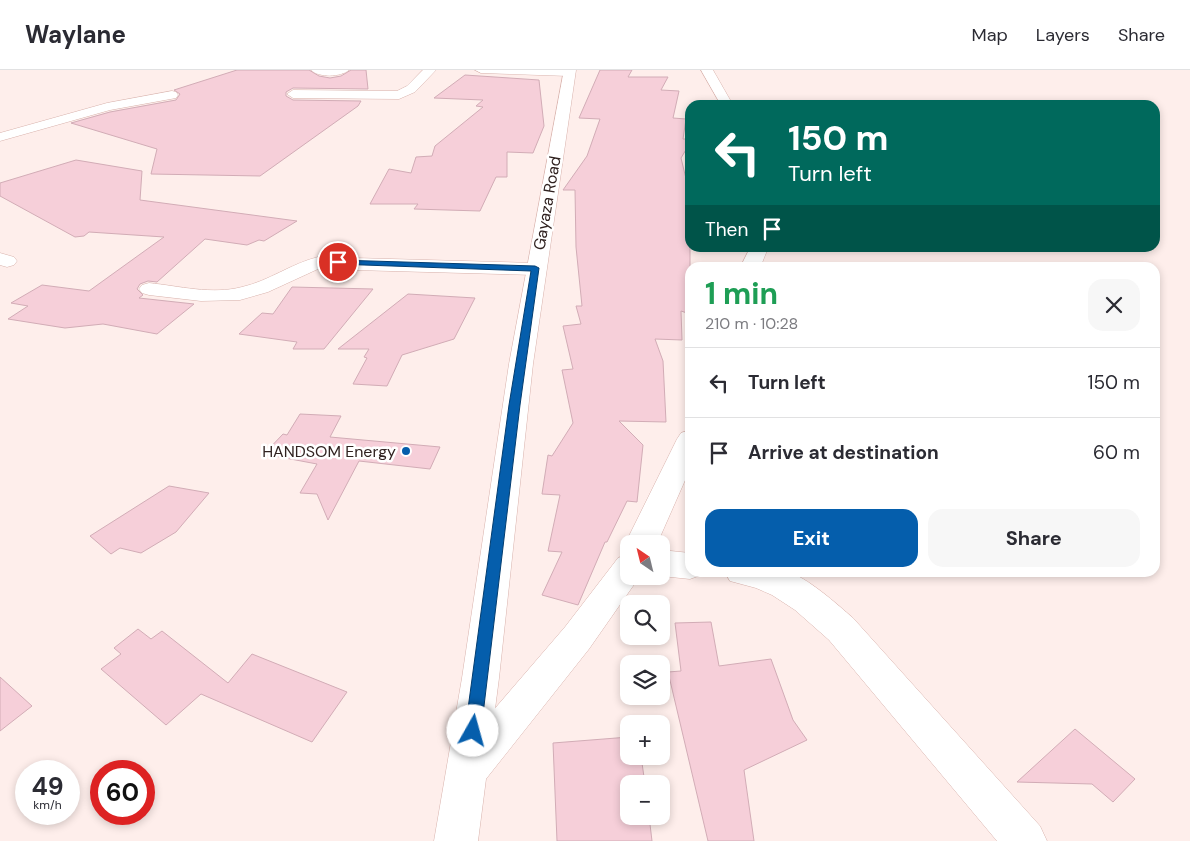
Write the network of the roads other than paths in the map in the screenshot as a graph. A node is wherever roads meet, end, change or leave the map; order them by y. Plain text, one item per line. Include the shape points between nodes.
1 (317, 70) edge
2 (343, 70) edge
3 (430, 70) edge
4 (481, 70) edge
5 (707, 70) edge
6 (569, 71) edge
7 (293, 94) dead end
8 (172, 95) dead end
9 (724, 100) edge
10 (0, 137) edge
11 (535, 268) junction
12 (149, 289) dead end
13 (685, 451) edge
14 (645, 535) edge
15 (670, 564) edge
16 (685, 565) edge
17 (759, 577) edge
18 (620, 579) edge
19 (468, 770) junction
20 (456, 841) edge
21 (1025, 841) edge

1 - 2 street
3 - 7 street via 400,95
4 - 6 street
5 - 9 street
6 - 11 street, Gayaza Road
8 - 10 street via 120,105
11 - 12 street via 318,263 237,295
11 - 19 street, Gayaza Road
13 - 14 street
15 - 16 street
17 - 21 street via 784,584 841,629
18 - 19 street via 577,638
19 - 20 street, Gayaza Road

